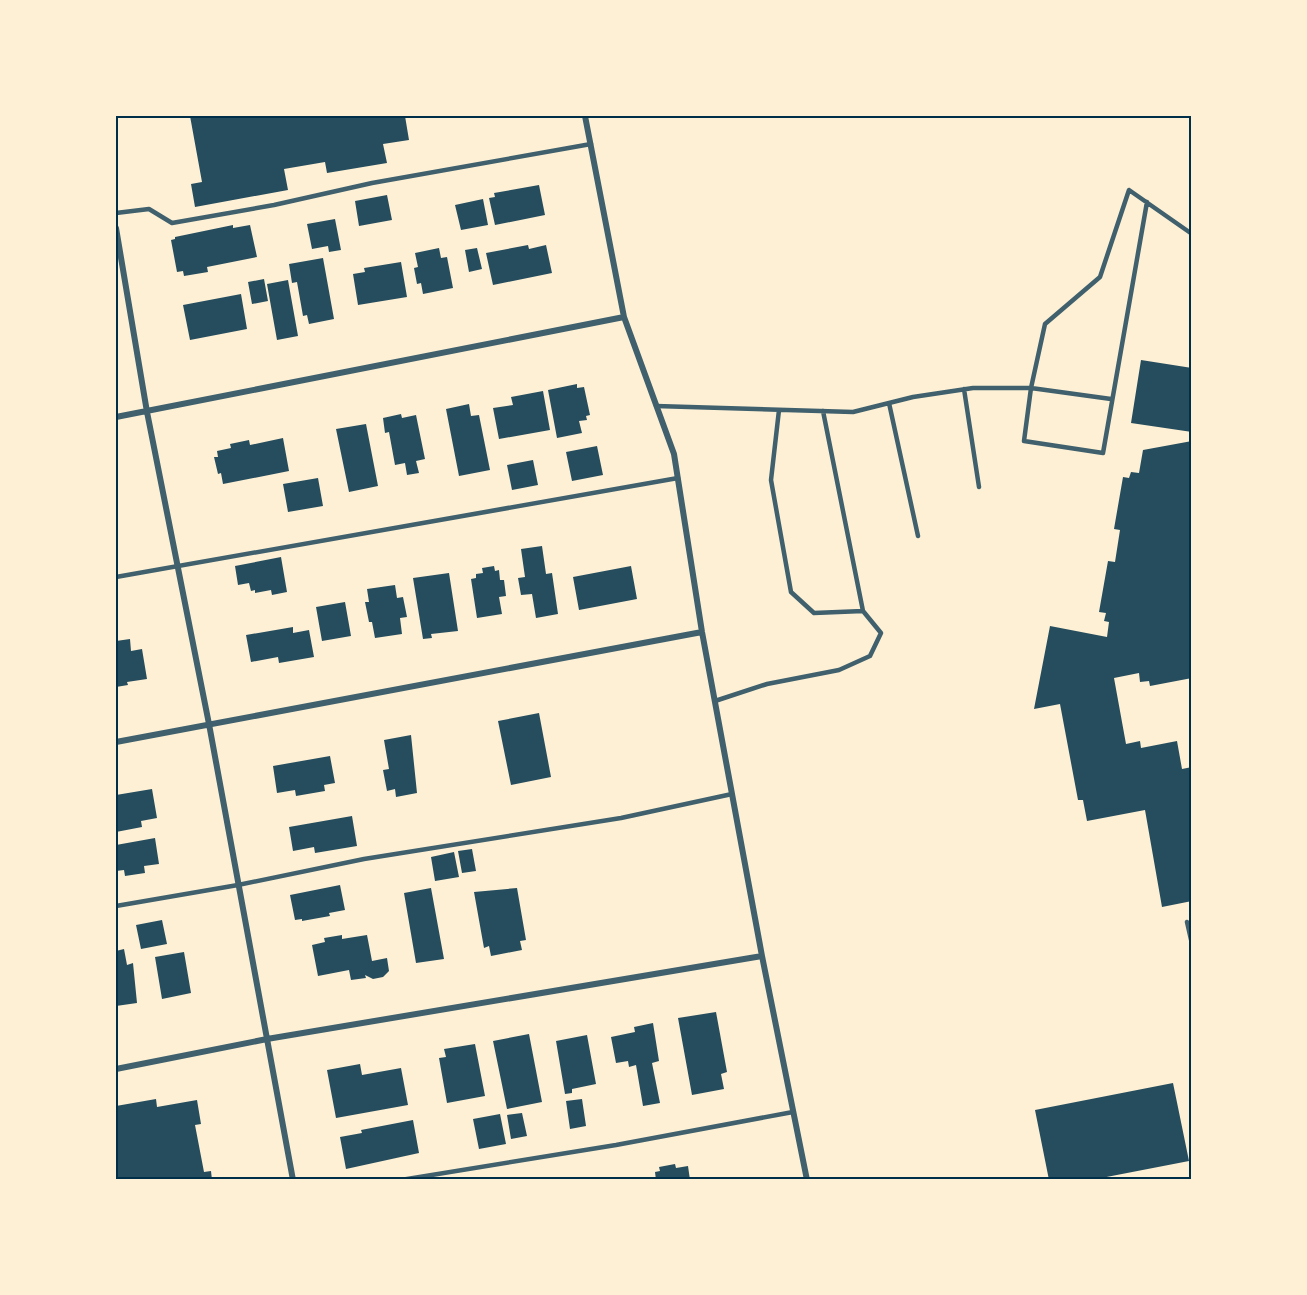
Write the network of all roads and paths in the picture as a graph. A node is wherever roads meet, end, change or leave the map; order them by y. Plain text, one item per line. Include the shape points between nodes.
1 (585, 116) edge
2 (591, 144) junction
3 (1147, 202) junction
4 (116, 213) edge
5 (116, 233) edge
6 (1191, 234) edge
7 (624, 317) junction
8 (1031, 388) junction
9 (964, 389) junction
10 (1111, 399) junction
11 (889, 403) junction
12 (656, 406) junction
13 (779, 410) junction
14 (823, 411) junction
15 (147, 412) junction
16 (116, 417) edge
17 (678, 478) junction
18 (979, 487) dead end
19 (918, 536) dead end
20 (177, 565) junction
21 (116, 577) edge
22 (863, 611) junction
23 (702, 632) junction
24 (715, 702) junction
25 (209, 724) junction
26 (116, 742) edge
27 (732, 794) junction
28 (238, 885) junction
29 (116, 906) edge
30 (1187, 922) dead end
31 (1191, 944) edge
32 (762, 956) junction
33 (267, 1039) junction
34 (116, 1069) edge
35 (794, 1112) junction
36 (293, 1179) edge
37 (401, 1179) edge
38 (807, 1179) edge

1 - 2 street
2 - 4 lane via 172,223 149,209
2 - 7 street
3 - 6 lane
3 - 8 lane via 1129,190 1100,277 1045,324
3 - 10 lane
5 - 15 street
7 - 12 street
7 - 15 street
8 - 9 lane
8 - 10 lane
8 - 10 lane via 1024,441 1104,453
9 - 11 lane
9 - 18 lane
11 - 14 lane via 854,412
11 - 19 lane
12 - 13 lane
12 - 17 street via 674,454
13 - 14 lane
13 - 22 lane via 771,480 791,592 814,614
14 - 22 lane
15 - 16 street
15 - 20 street
17 - 20 lane
17 - 23 street
20 - 21 lane
20 - 25 street
22 - 24 lane via 881,633 870,656 839,670 767,684
23 - 24 street
23 - 25 street
24 - 27 street
25 - 26 street
25 - 28 street
27 - 28 lane via 621,818 364,859
27 - 32 street
28 - 29 lane
28 - 33 street
30 - 31 lane
32 - 33 street
32 - 35 street
33 - 34 street
33 - 36 street
35 - 37 lane
35 - 38 street

